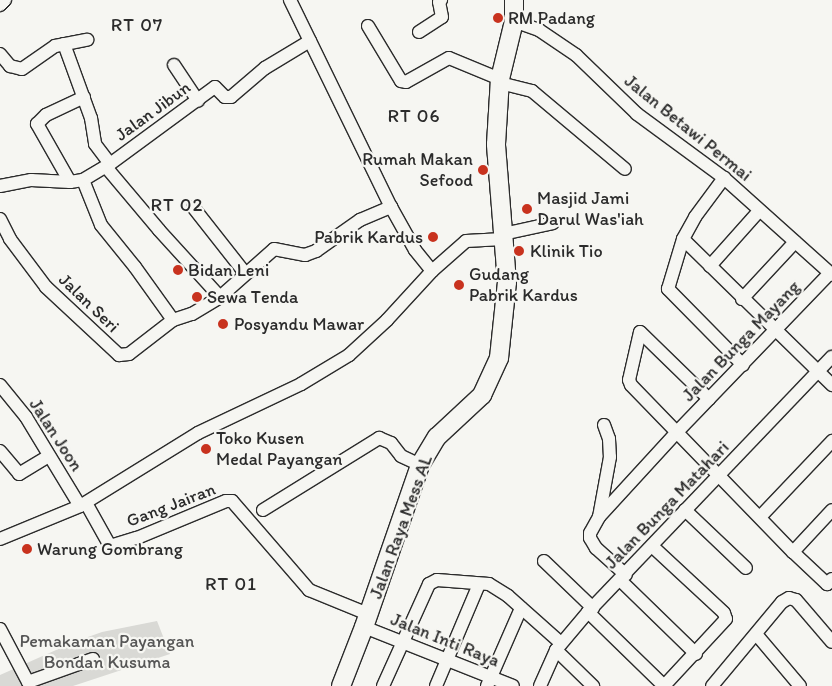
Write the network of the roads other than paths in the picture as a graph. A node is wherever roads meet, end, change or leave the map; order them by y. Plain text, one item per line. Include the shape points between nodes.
1 (5, 0) edge
2 (290, 0) edge
3 (442, 0) edge
4 (514, 0) edge
5 (0, 5) edge
6 (514, 21) junction
7 (368, 26) dead end
8 (418, 32) dead end
9 (87, 40) dead end
10 (310, 41) junction
11 (64, 44) junction
12 (0, 54) edge
13 (174, 65) dead end
14 (500, 81) junction
15 (84, 97) junction
16 (198, 101) junction
17 (108, 165) junction
18 (624, 169) dead end
19 (724, 178) junction
20 (83, 180) junction
21 (70, 182) junction
22 (0, 186) edge
23 (193, 207) dead end
24 (391, 207) junction
25 (760, 212) junction
26 (0, 219) edge
27 (553, 223) dead end
28 (503, 236) junction
29 (683, 239) junction
30 (5, 240) edge
31 (795, 242) junction
32 (710, 266) junction
33 (432, 271) junction
34 (245, 273) junction
35 (831, 274) edge
36 (220, 297) junction
37 (742, 299) junction
38 (173, 320) junction
39 (776, 332) junction
40 (832, 358) edge
41 (743, 365) junction
42 (818, 372) junction
43 (0, 385) edge
44 (832, 385) edge
45 (709, 399) junction
46 (604, 425) dead end
47 (677, 432) junction
48 (832, 441) edge
49 (0, 451) edge
50 (49, 456) junction
51 (420, 465) junction
52 (720, 476) junction
53 (83, 504) junction
54 (263, 510) dead end
55 (685, 510) junction
56 (832, 510) edge
57 (600, 517) junction
58 (760, 517) junction
59 (0, 539) edge
60 (652, 546) junction
61 (793, 552) junction
62 (544, 561) dead end
63 (746, 568) dead end
64 (623, 577) junction
65 (479, 584) junction
66 (830, 584) edge
67 (522, 608) junction
68 (590, 610) junction
69 (366, 620) junction
70 (0, 629) edge
71 (756, 634) junction
72 (402, 641) junction
73 (832, 642) edge
74 (558, 647) junction
75 (696, 654) junction
76 (93, 658) dead end
77 (447, 658) junction
78 (489, 681) edge
79 (721, 683) edge
80 (341, 686) edge
81 (383, 686) edge
82 (436, 686) edge
83 (513, 686) edge
84 (540, 686) edge
85 (593, 686) edge
86 (664, 686) edge
87 (800, 686) edge

1 - 5 street
2 - 10 street
3 - 8 street via 439,2 442,17
4 - 6 street, Jalan Raya Mess AL
6 - 14 street, Jalan Raya Mess AL
6 - 19 street, Jalan Betawi Permai via 540,30 576,54 637,114
7 - 14 street via 400,81 406,82 449,58
9 - 11 street
10 - 16 street, Jalan Jibun via 265,68 231,97 225,98 215,87
10 - 24 street
11 - 12 street via 55,46 22,69 10,66
11 - 15 street
13 - 16 street
14 - 18 street via 532,91
14 - 28 street, Jalan Raya Mess AL via 496,144
15 - 17 street via 95,144
15 - 21 street via 46,115 38,124
16 - 17 street, Jalan Jibun
17 - 20 street, Jalan Jibun
17 - 36 street via 159,230
19 - 25 street, Jalan Betawi Permai
19 - 29 street via 695,216
20 - 21 street, Jalan Jibun
20 - 38 street via 101,225
21 - 22 street, Jalan Jibun via 31,180
23 - 34 street
24 - 33 street via 415,250
24 - 34 street, Jalan Seri via 360,220 316,251 305,255 274,249
25 - 31 street, Jalan Betawi Permai
25 - 32 street
26 - 30 street, Jalan Seri
27 - 28 street
28 - 33 street via 466,241
28 - 51 street, Jalan Raya Mess AL via 507,282 499,358 482,395 437,437
29 - 32 street
29 - 41 street via 668,289
30 - 38 street, Jalan Seri via 46,287 119,355 129,354
31 - 35 street, Jalan Betawi Permai
31 - 37 street
32 - 37 street
33 - 53 street via 349,355 301,384 198,433
34 - 36 street, Jalan Seri
35 - 39 street, Jalan Bunga Mayang
36 - 38 street, Jalan Seri via 192,314
37 - 39 street
39 - 41 street, Jalan Bunga Mayang
39 - 42 street
40 - 42 street, Jalan Bunga Matahari
41 - 45 street, Jalan Bunga Mayang
42 - 44 street
42 - 52 street, Jalan Bunga Matahari
43 - 50 street, Jalan Joon via 26,417
45 - 47 street, Jalan Bunga Mayang
45 - 47 street via 640,332 629,380
46 - 57 street via 610,457
47 - 52 street
47 - 57 street, Jalan Bunga Mayang
48 - 58 street
49 - 50 street via 19,474
50 - 53 street, Jalan Joon
51 - 54 street via 401,456 391,443 379,438
51 - 69 street, Jalan Raya Mess AL
52 - 55 street, Jalan Bunga Matahari
52 - 58 street
53 - 59 street
53 - 69 street, Gang Jairan via 110,546 232,501 309,590
55 - 60 street, Jalan Bunga Matahari
55 - 63 street
56 - 61 street
57 - 64 street via 590,533 592,544
58 - 61 street
60 - 64 street, Jalan Bunga Matahari
60 - 75 street via 726,616 725,623
61 - 66 street
62 - 68 street
64 - 68 street, Jalan Bunga Matahari
64 - 75 street
65 - 67 street via 489,584
65 - 72 street via 437,580 429,584
65 - 77 street
67 - 74 street
67 - 78 street
68 - 74 street, Jalan Bunga Matahari
68 - 86 street
69 - 72 street, Jalan Inti Raya
69 - 80 street, Jalan Raya Mess AL
70 - 76 street via 28,682
71 - 73 street via 789,598 796,600
71 - 79 street
71 - 87 street
72 - 77 street, Jalan Inti Raya
72 - 81 street
74 - 84 street, Jalan Bunga Matahari
74 - 85 street
75 - 86 street
77 - 78 street, Jalan Inti Raya
77 - 82 street
78 - 83 street, Jalan Inti Raya

